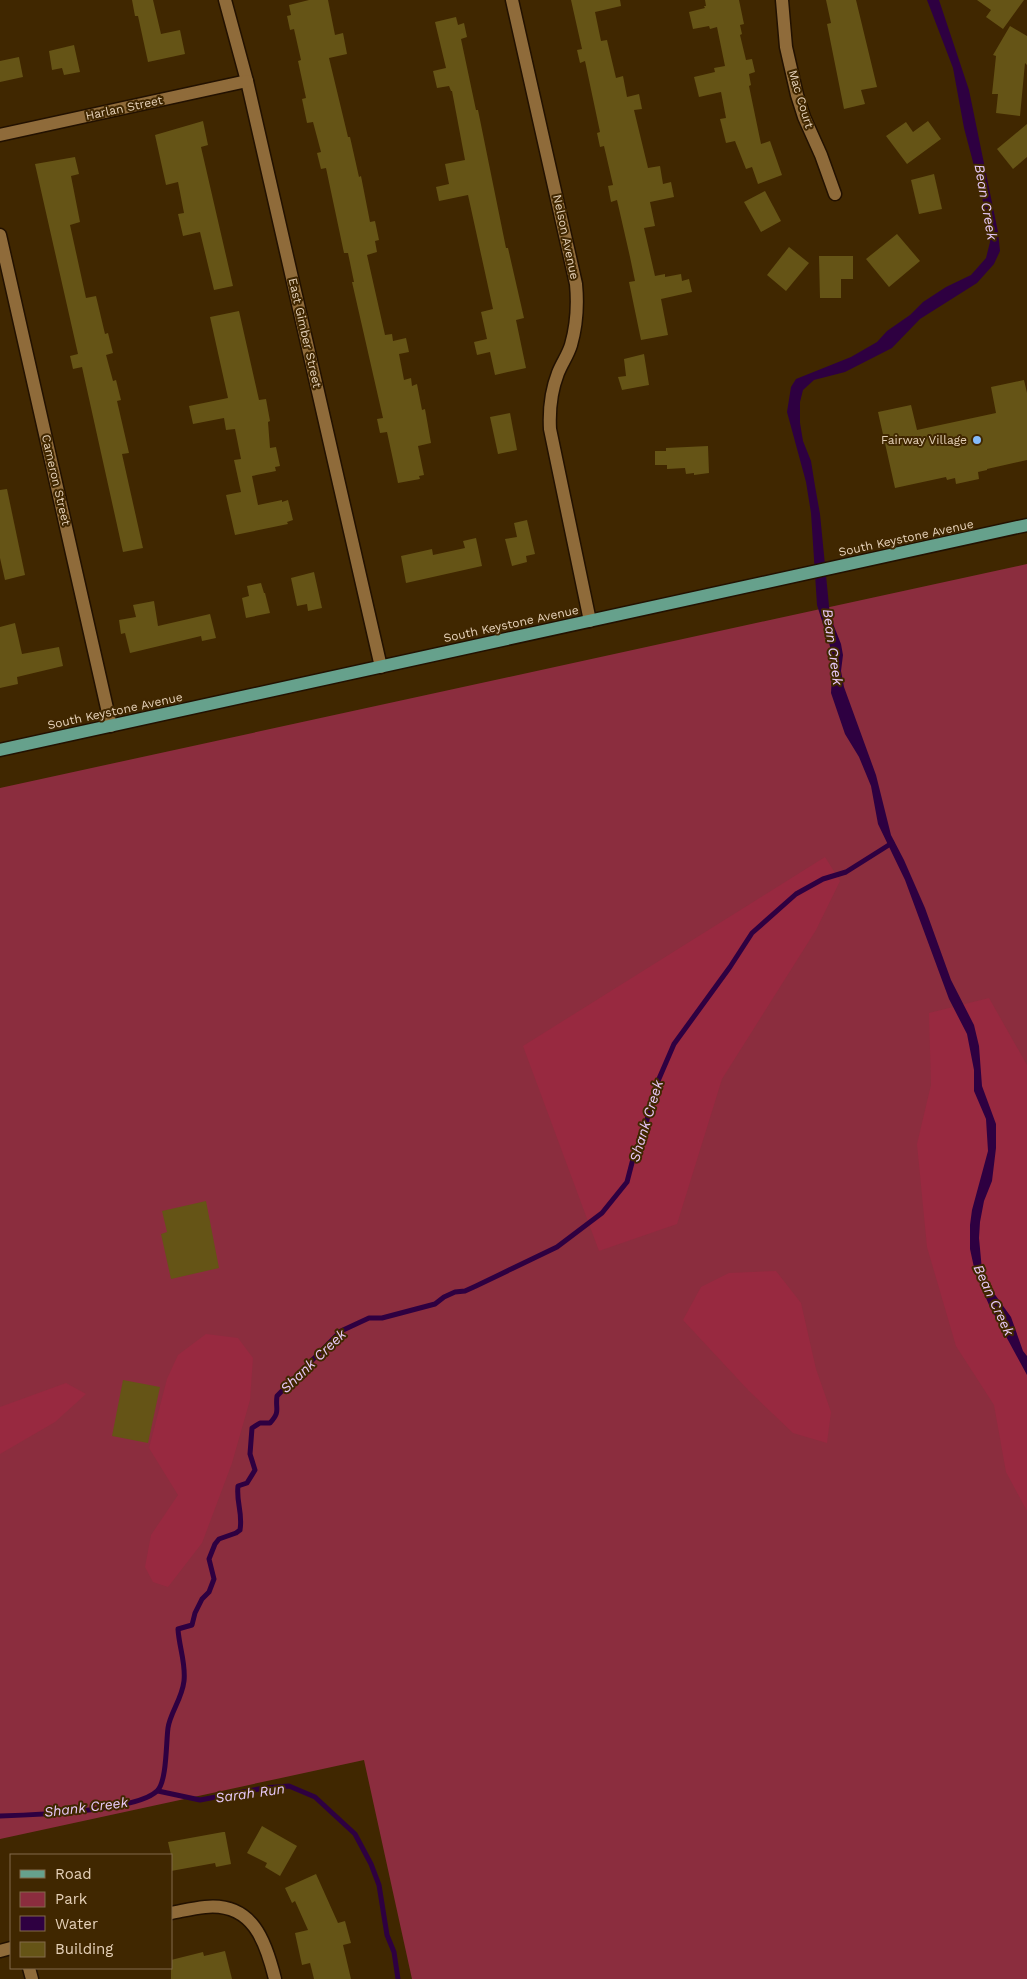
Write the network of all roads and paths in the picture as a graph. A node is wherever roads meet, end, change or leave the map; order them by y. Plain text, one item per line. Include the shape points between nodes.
1 (225, 0) edge
2 (512, 0) edge
3 (782, 0) edge
4 (248, 81) junction
5 (0, 135) edge
6 (835, 194) dead end
7 (0, 235) edge
8 (1027, 525) edge
9 (590, 621) junction
10 (381, 666) junction
11 (111, 726) junction
12 (0, 750) edge
13 (172, 1914) edge
14 (275, 1979) edge

1 - 4 street, East Gimber Street
2 - 9 street, Nelson Avenue via 576,284 574,335 555,381 549,421
3 - 6 street, Mac Court via 785,40 797,95
4 - 5 street, Harlan Street
4 - 10 street, East Gimber Street
7 - 11 street, Cameron Street
8 - 9 main road, South Keystone Avenue
9 - 10 main road, South Keystone Avenue
10 - 11 main road, South Keystone Avenue
11 - 12 main road, South Keystone Avenue
13 - 14 street via 205,1907 235,1912 261,1933

